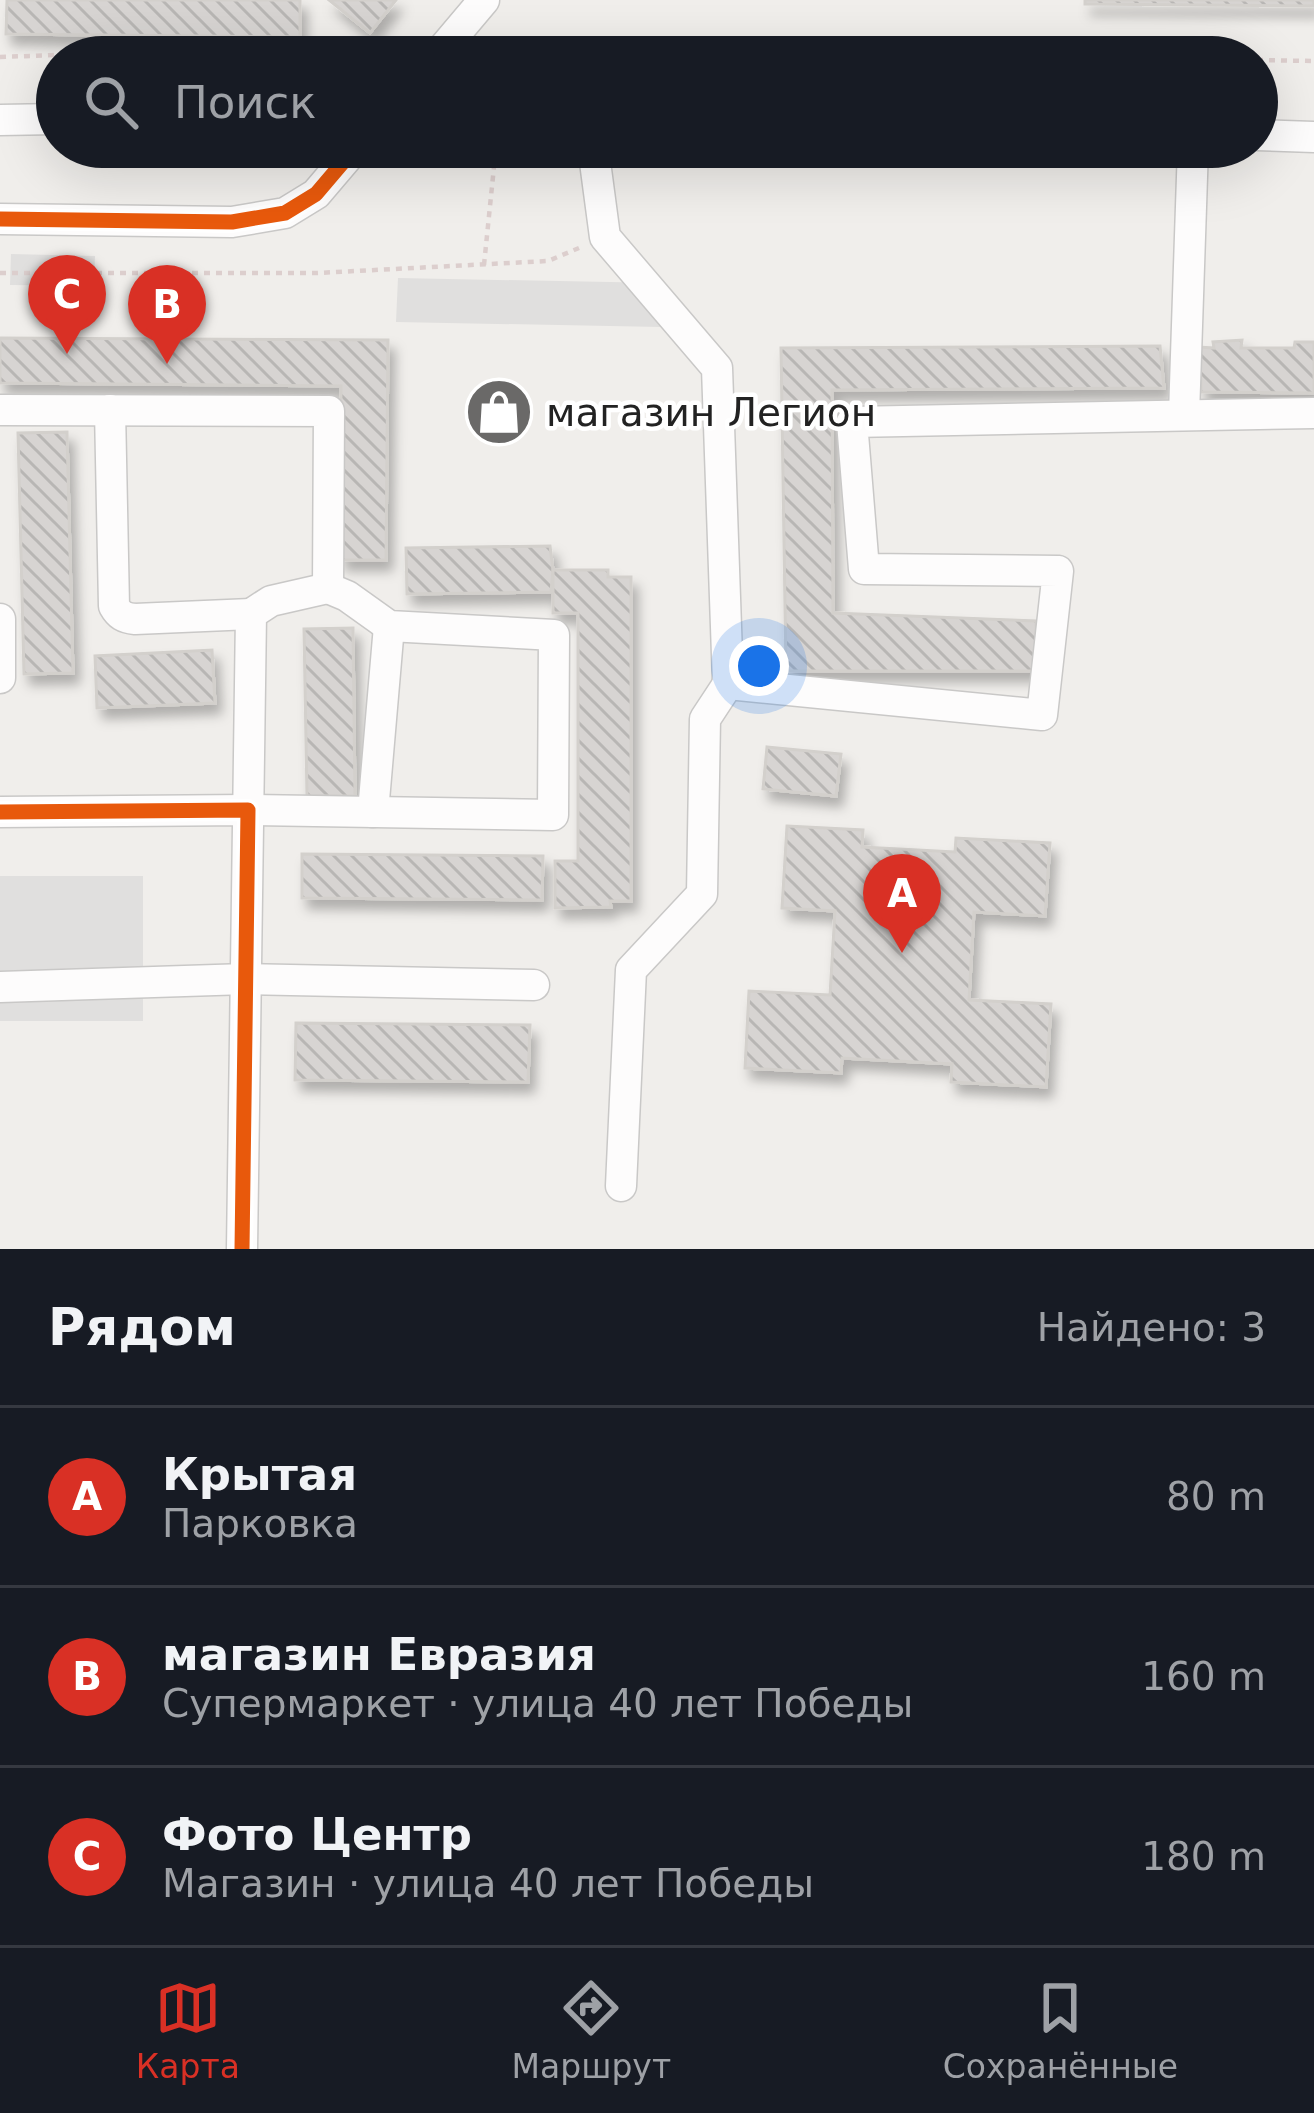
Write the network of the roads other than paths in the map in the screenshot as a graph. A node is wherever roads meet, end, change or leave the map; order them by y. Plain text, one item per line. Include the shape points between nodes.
1 (484, 0) edge
2 (454, 36) edge
3 (36, 119) edge
4 (0, 120) edge
5 (1278, 136) edge
6 (1314, 137) edge
7 (338, 168) edge
8 (596, 168) edge
9 (1191, 168) edge
10 (0, 219) edge
11 (0, 410) edge
12 (110, 410) junction
13 (1314, 413) edge
14 (1184, 416) junction
15 (328, 588) junction
16 (251, 614) junction
17 (0, 619) edge
18 (389, 626) junction
19 (0, 679) edge
20 (728, 684) junction
21 (248, 810) junction
22 (0, 812) edge
23 (373, 812) junction
24 (246, 979) junction
25 (534, 985) dead end
26 (0, 987) edge
27 (621, 1186) dead end
28 (242, 1249) edge

1 - 2 street
3 - 4 street
5 - 6 street
7 - 10 street via 285,213 232,223
8 - 20 street via 605,236 717,368
9 - 14 street
11 - 12 street
12 - 15 street via 329,411
12 - 16 street via 118,613 135,620
13 - 14 street
14 - 20 street via 853,422 864,569 1058,572 1042,715
15 - 16 street
15 - 18 street
16 - 21 street
17 - 19 street
18 - 23 street
18 - 23 street via 554,634 553,815
20 - 27 street via 705,719 702,894 631,970
21 - 22 street
21 - 23 street
21 - 24 street
24 - 25 street
24 - 26 street
24 - 28 street

